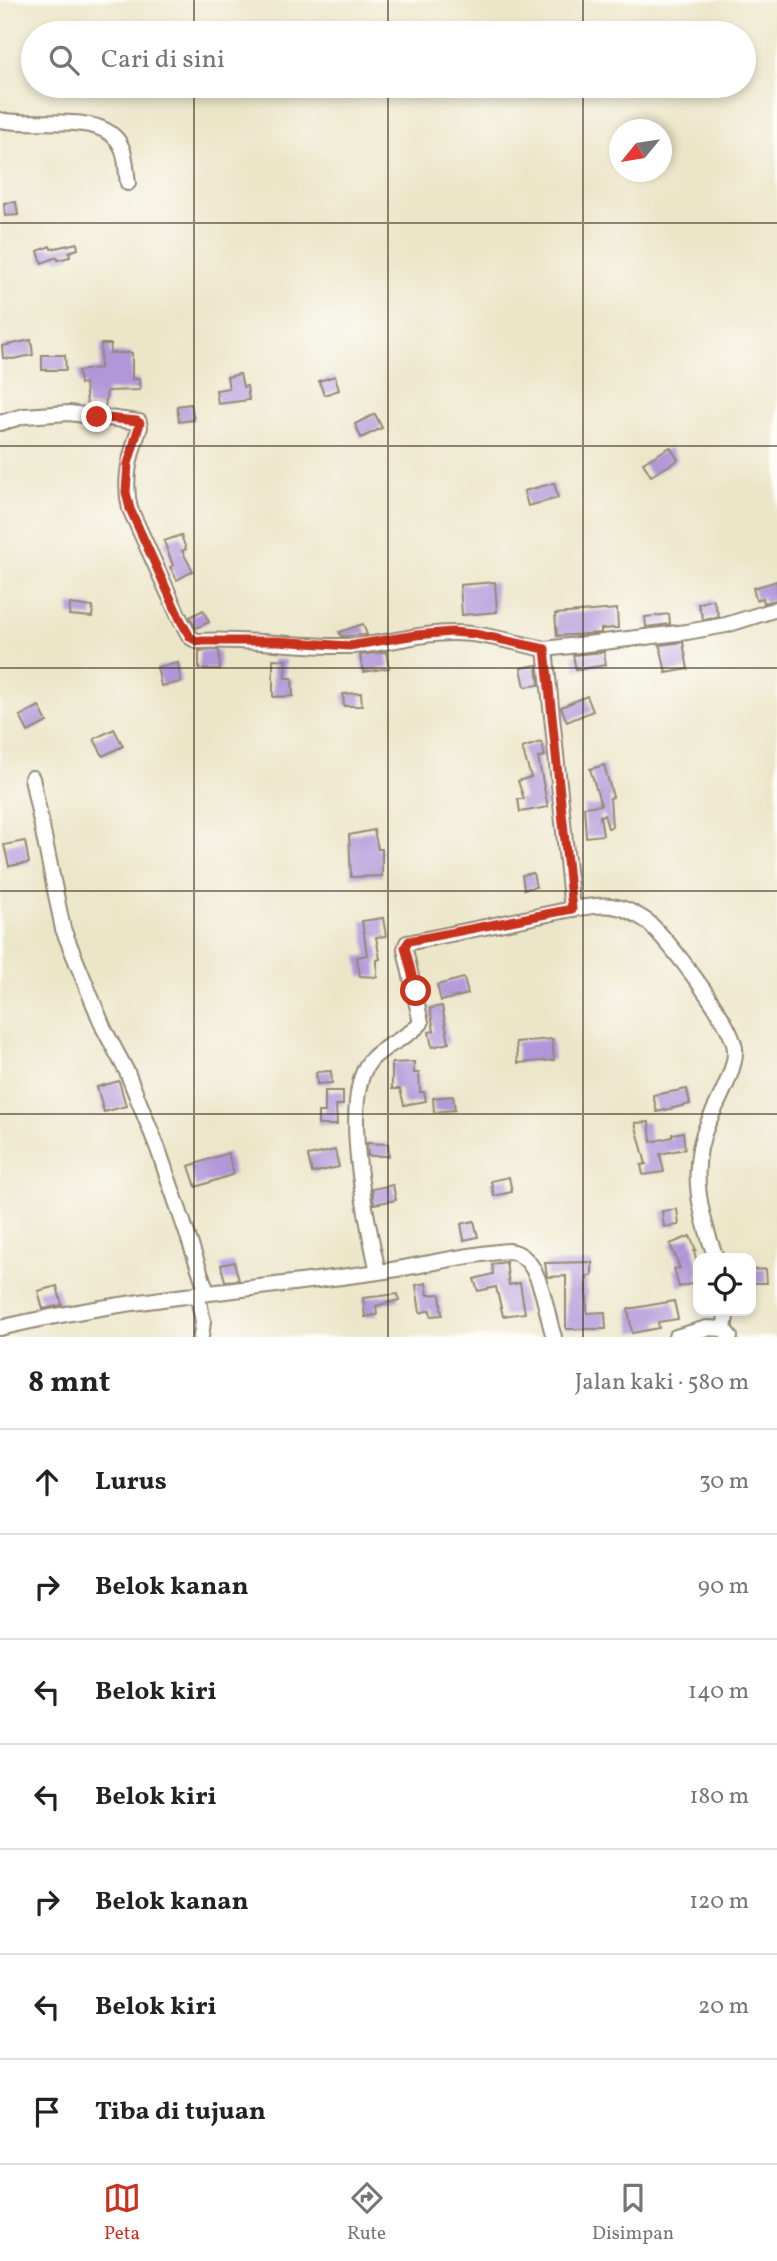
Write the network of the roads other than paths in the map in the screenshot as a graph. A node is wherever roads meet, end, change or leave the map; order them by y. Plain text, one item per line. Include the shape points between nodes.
1 (0, 120) edge
2 (128, 183) dead end
3 (0, 422) edge
4 (777, 609) edge
5 (545, 649) junction
6 (32, 778) dead end
7 (572, 909) junction
8 (714, 1253) edge
9 (378, 1272) junction
10 (202, 1293) junction
11 (0, 1328) edge
12 (727, 1333) edge
13 (201, 1337) edge
14 (554, 1337) edge
15 (676, 1337) edge

1 - 2 street via 89,124 109,131 123,150
3 - 5 street via 69,413 139,422 128,464 130,509 180,619 197,641 349,646 452,632
4 - 5 street via 687,632
5 - 7 street
6 - 10 street via 63,929 158,1149
7 - 8 street via 608,904 647,921 730,1031 735,1050 723,1093 706,1127 697,1168 702,1219
7 - 9 street via 407,943 421,1023 370,1060 356,1094 365,1210
9 - 10 street
9 - 14 street via 516,1252 528,1261 538,1280
10 - 11 street
10 - 13 street
12 - 15 street via 707,1328

